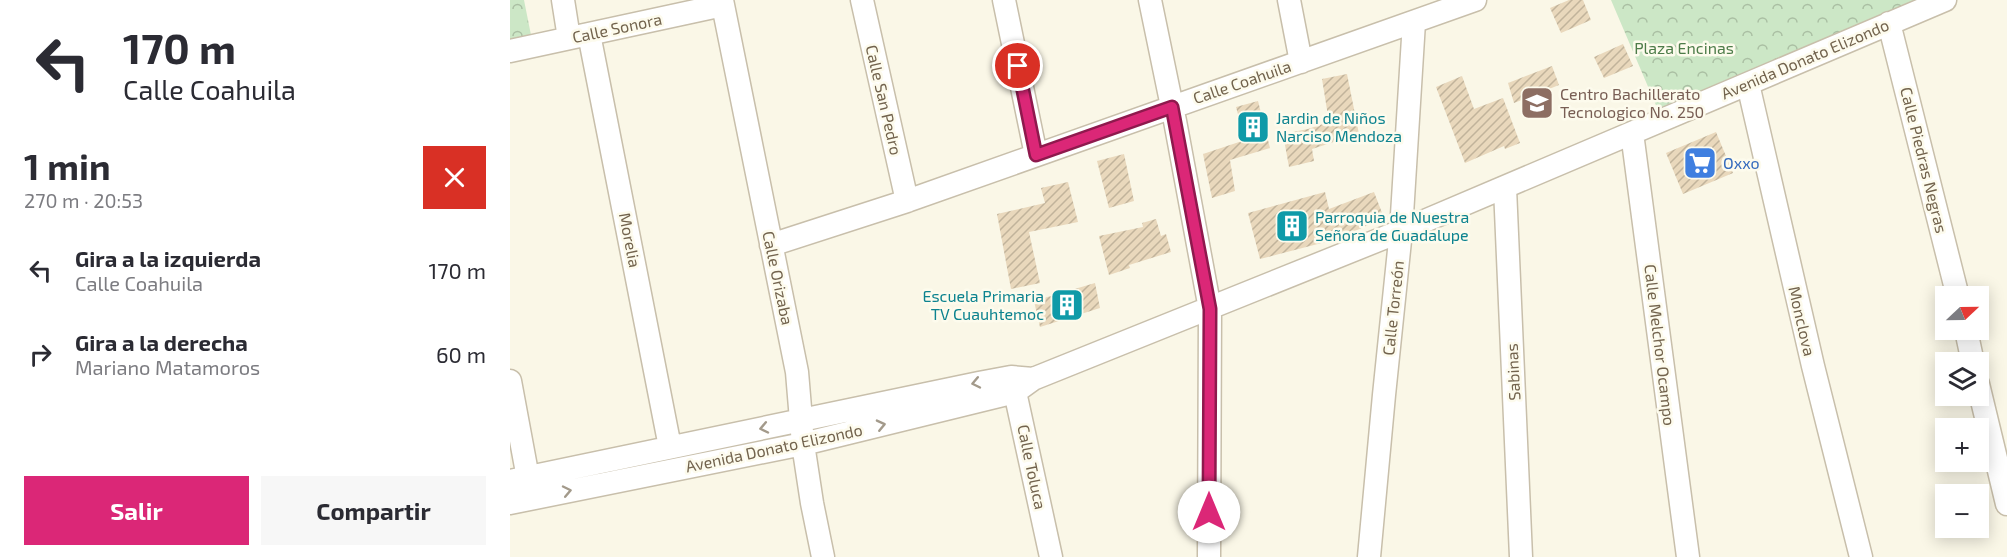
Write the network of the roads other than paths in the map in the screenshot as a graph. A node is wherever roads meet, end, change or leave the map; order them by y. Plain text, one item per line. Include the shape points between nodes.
1 (563, 0) edge
2 (862, 0) edge
3 (1004, 0) edge
4 (1150, 0) edge
5 (1289, 0) edge
6 (1475, 0) edge
7 (1945, 0) edge
8 (723, 3) edge
9 (1414, 22) junction
10 (1889, 23) junction
11 (579, 36) junction
12 (510, 51) edge
13 (1301, 62) junction
14 (1748, 84) junction
15 (1172, 107) junction
16 (1632, 132) junction
17 (1036, 155) junction
18 (1505, 188) junction
19 (907, 201) junction
20 (1401, 231) junction
21 (771, 245) junction
22 (1955, 286) edge
23 (1210, 309) junction
24 (510, 381) edge
25 (1020, 382) junction
26 (1983, 406) edge
27 (802, 420) junction
28 (803, 444) junction
29 (670, 447) junction
30 (519, 480) edge
31 (510, 503) edge
32 (2007, 504) edge
33 (823, 557) edge
34 (1051, 557) edge
35 (1209, 557) edge
36 (1369, 557) edge
37 (1521, 557) edge
38 (1688, 557) edge
39 (1861, 557) edge

1 - 11 street, Morelia
2 - 19 street, Calle San Pedro
3 - 17 street
4 - 15 street
5 - 13 street
6 - 9 street, Calle Coahuila
7 - 10 street, Avenida Donato Elizondo
8 - 11 street, Calle Sonora
8 - 21 street, Calle Orizaba
9 - 13 street, Calle Coahuila
9 - 20 street, Calle Torreón
10 - 14 street, Avenida Donato Elizondo
10 - 22 street, Calle Piedras Negras
11 - 12 street, Calle Sonora
11 - 29 street, Morelia
13 - 15 street, Calle Coahuila
14 - 16 street, Avenida Donato Elizondo
14 - 39 street, Monclova
15 - 17 street, Calle Coahuila
15 - 23 street
16 - 18 street, Avenida Donato Elizondo
16 - 38 street, Calle Melchor Ocampo
17 - 19 street, Calle Coahuila
18 - 20 street, Avenida Donato Elizondo
18 - 37 street, Sabinas
19 - 21 street, Calle Coahuila
20 - 23 street, Avenida Donato Elizondo
20 - 36 street, Calle Torreón
21 - 27 street, Calle Orizaba via 798,372
23 - 25 street, Avenida Donato Elizondo
23 - 35 street
24 - 30 street
25 -> 27 street, Avenida Donato Elizondo
28 -> 25 street, Avenida Donato Elizondo via 983,402
25 - 34 street, Calle Toluca
26 - 32 street
27 - 28 street, Calle Orizaba
27 -> 29 street, Avenida Donato Elizondo
31 -> 28 street, Avenida Donato Elizondo
28 - 33 street, Calle Orizaba
29 - 30 street, Avenida Donato Elizondo

